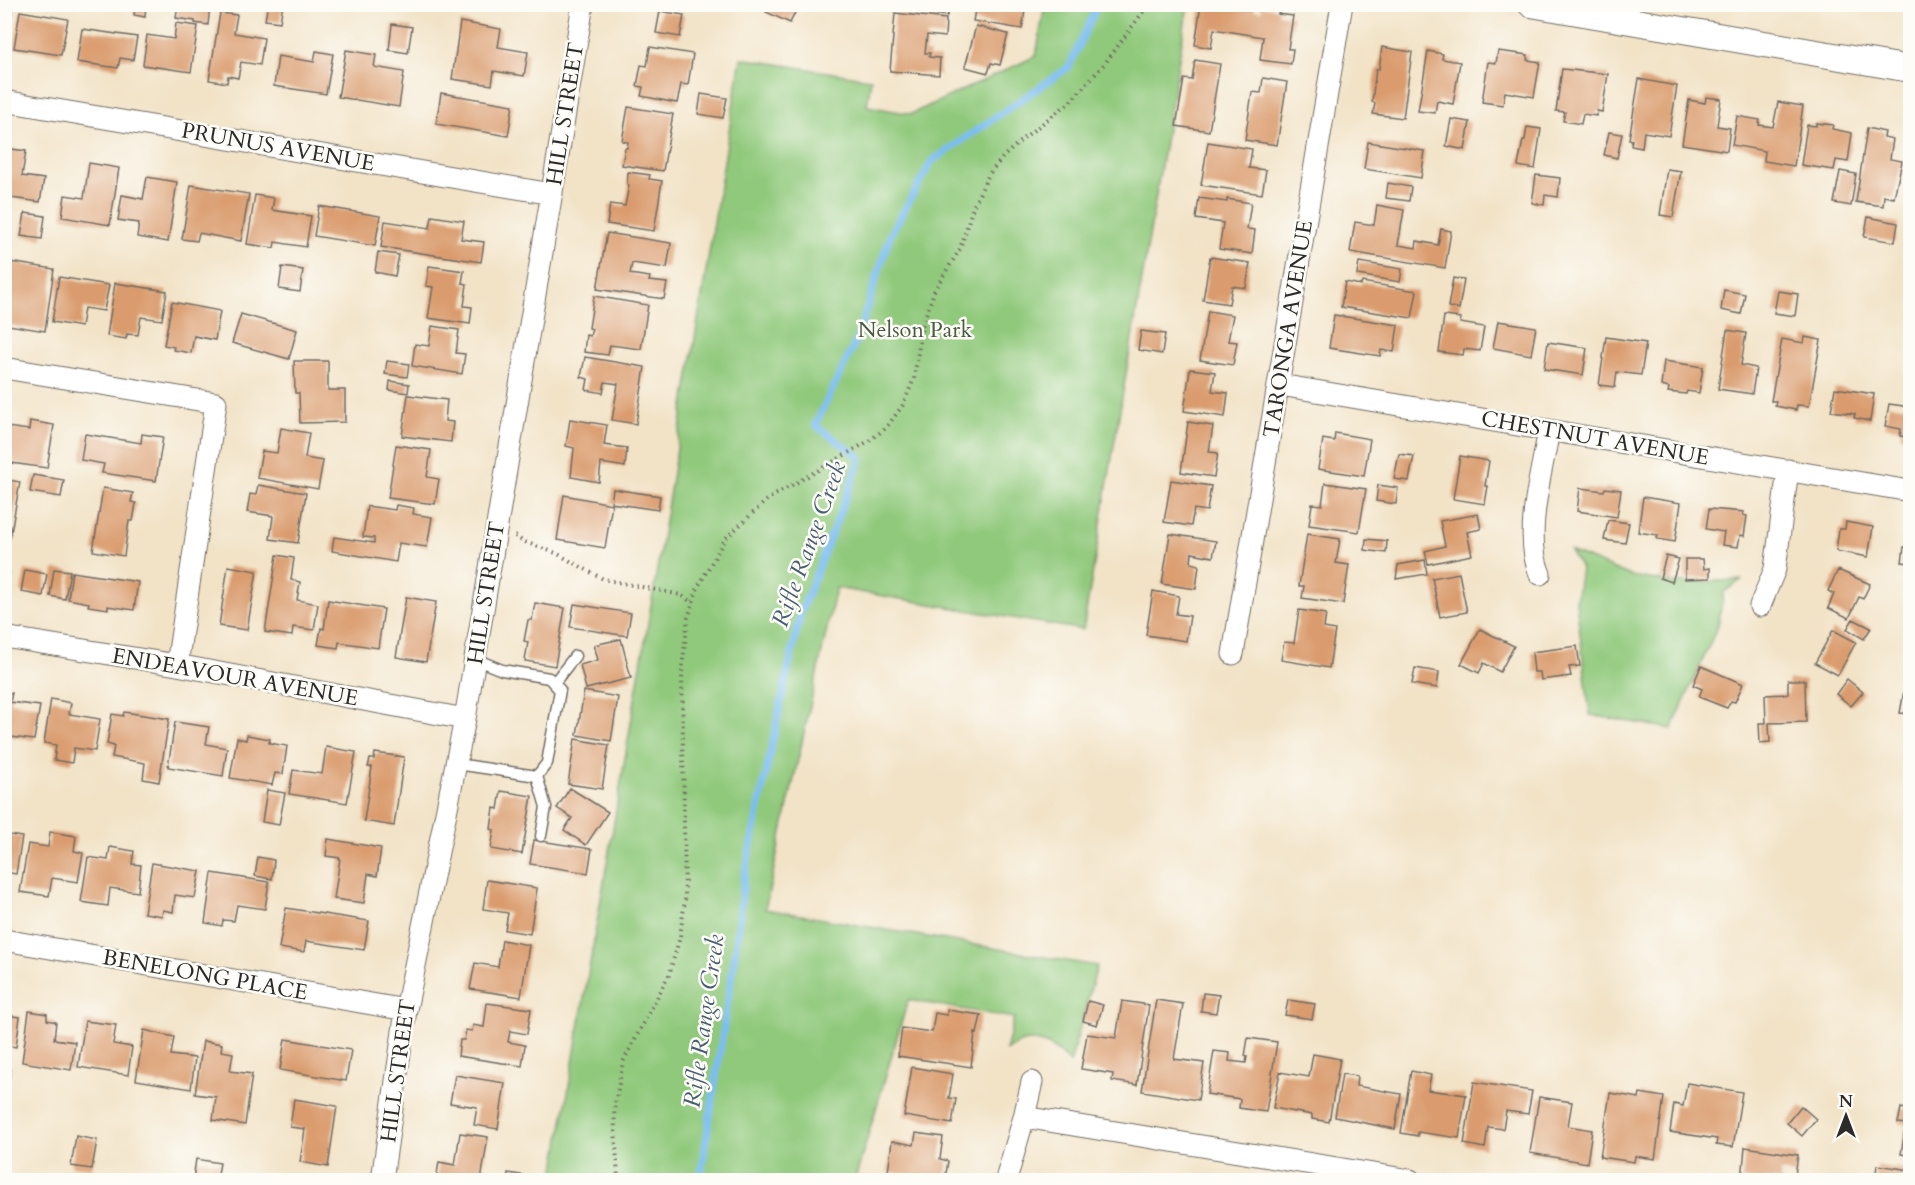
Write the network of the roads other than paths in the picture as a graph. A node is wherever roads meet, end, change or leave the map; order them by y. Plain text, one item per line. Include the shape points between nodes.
1 (584, 4) edge
2 (1342, 4) edge
3 (1531, 4) edge
4 (1911, 69) edge
5 (4, 100) edge
6 (552, 194) junction
7 (4, 368) edge
8 (1280, 385) junction
9 (1549, 430) junction
10 (1788, 470) junction
11 (1911, 491) edge
12 (1540, 574) dead end
13 (1760, 606) dead end
14 (4, 637) edge
15 (1233, 654) dead end
16 (575, 656) dead end
17 (475, 659) junction
18 (177, 665) junction
19 (554, 683) junction
20 (465, 719) junction
21 (457, 764) junction
22 (537, 776) junction
23 (541, 837) dead end
24 (4, 940) edge
25 (406, 1010) junction
26 (1032, 1082) dead end
27 (1024, 1117) junction
28 (382, 1180) edge
29 (1006, 1180) edge
30 (1410, 1180) edge

1 - 6 street, HILL STREET
2 - 8 street, TARONGA AVENUE
3 - 4 street
5 - 6 street, PRUNUS AVENUE
6 - 17 street, HILL STREET
7 - 18 street via 216,403
8 - 9 street, CHESTNUT AVENUE
8 - 15 street, TARONGA AVENUE
9 - 10 street, CHESTNUT AVENUE
9 - 12 street via 1533,525 1535,562
10 - 11 street, CHESTNUT AVENUE
10 - 13 street via 1775,569
14 - 18 street, ENDEAVOUR AVENUE
16 - 19 lane
17 - 19 lane via 502,670 549,678
17 - 20 street, HILL STREET
18 - 20 street, ENDEAVOUR AVENUE
19 - 22 lane via 560,690 548,763
20 - 21 street, HILL STREET
21 - 22 lane
21 - 25 street, HILL STREET
22 - 23 lane via 546,807
24 - 25 street, BENELONG PLACE
25 - 28 street, HILL STREET
26 - 27 street
27 - 29 street
27 - 30 street

